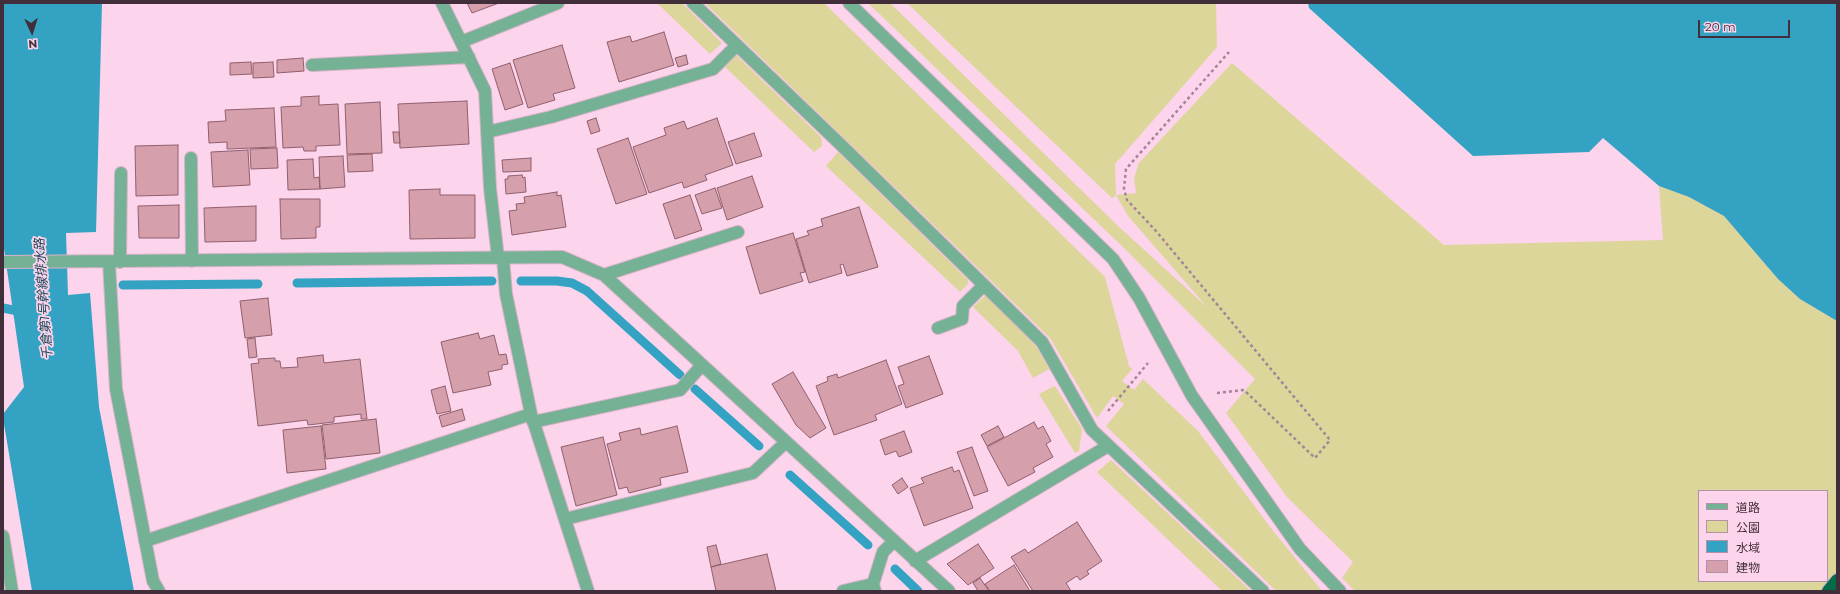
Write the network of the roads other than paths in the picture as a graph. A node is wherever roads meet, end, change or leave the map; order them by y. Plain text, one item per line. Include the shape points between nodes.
1 (442, 3) edge
2 (558, 3) edge
3 (693, 3) edge
4 (850, 3) edge
5 (461, 42) junction
6 (737, 45) junction
7 (469, 57) junction
8 (312, 64) dead end
9 (487, 132) junction
10 (191, 158) dead end
11 (121, 173) dead end
12 (738, 232) dead end
13 (500, 258) junction
14 (192, 261) junction
15 (3, 262) edge
16 (114, 262) junction
17 (604, 275) junction
18 (984, 285) junction
19 (938, 328) dead end
20 (702, 365) junction
21 (532, 418) junction
22 (786, 442) junction
23 (1108, 446) junction
24 (565, 519) junction
25 (3, 536) edge
26 (145, 540) junction
27 (894, 541) junction
28 (916, 561) junction
29 (1837, 580) edge
30 (874, 588) edge
31 (12, 591) edge
32 (159, 591) edge
33 (588, 591) edge
34 (843, 591) edge
35 (949, 591) edge
36 (1263, 591) edge
37 (1340, 591) edge
38 (1828, 591) edge

1 - 5 street
2 - 5 street
3 - 6 street
4 - 37 street via 1113,259 1139,298 1192,396 1300,548
5 - 7 street
6 - 9 street via 713,69 551,117
6 - 18 street
7 - 8 street
7 - 9 street via 485,91
9 - 13 street via 490,188
10 - 14 street
11 - 16 street
12 - 17 street
13 - 14 street
13 - 17 street via 562,257
13 - 21 street
14 - 16 street
15 - 16 street
16 - 26 street via 116,389
17 - 20 street
18 - 19 street via 963,306 962,319
18 - 23 street via 1042,342 1092,430
20 - 21 street via 680,390
20 - 22 street
21 - 24 street
21 - 26 street
22 - 24 street via 753,473
22 - 27 street
23 - 28 street
23 - 36 street
24 - 33 street
25 - 31 street
26 - 32 street via 153,580
27 - 28 street
27 - 30 street via 883,552
28 - 35 street
29 - 38 highway
30 - 34 street

